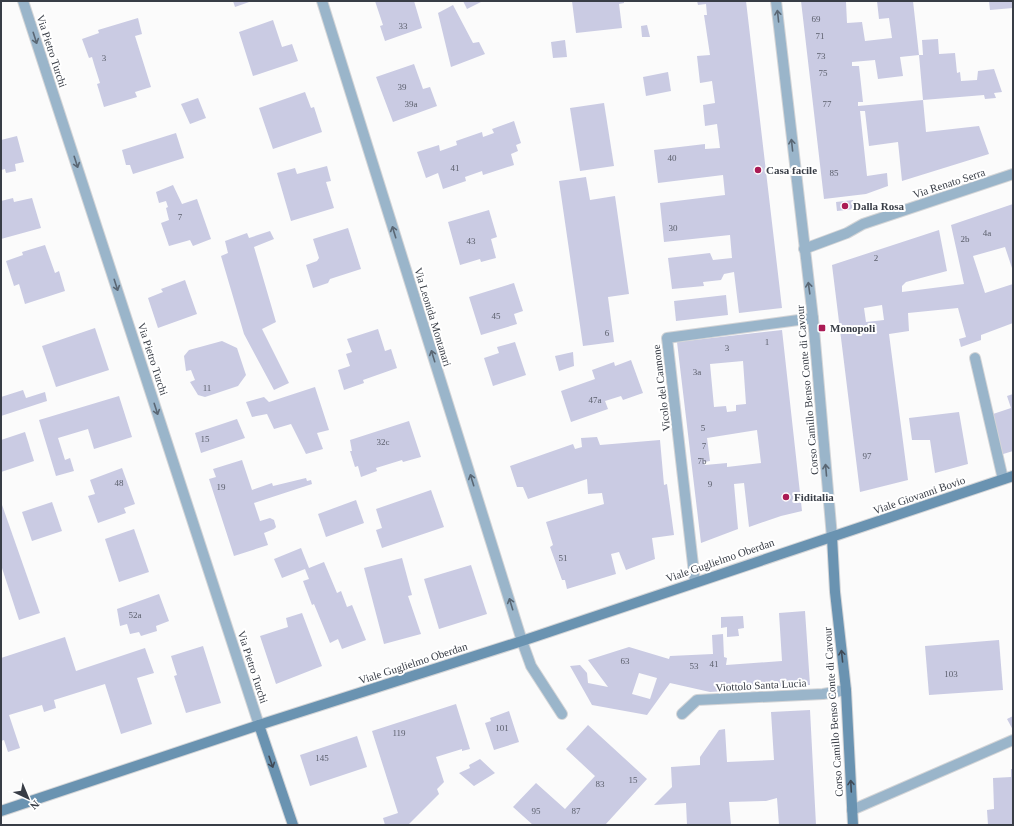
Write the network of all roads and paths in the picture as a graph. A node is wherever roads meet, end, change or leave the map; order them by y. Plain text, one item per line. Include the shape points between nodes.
1 (23, 1) edge
2 (322, 1) edge
3 (776, 1) edge
4 (1013, 174) edge
5 (804, 249) junction
6 (813, 318) junction
7 (975, 358) dead end
8 (1013, 476) edge
9 (1003, 479) junction
10 (832, 537) junction
11 (695, 582) junction
12 (522, 641) junction
13 (846, 690) junction
14 (562, 714) dead end
15 (682, 714) dead end
16 (259, 725) junction
17 (1013, 740) edge
18 (852, 810) junction
19 (1, 811) edge
20 (293, 825) edge
21 (853, 825) edge

1 -> 16 street, Via Pietro Turchi
12 -> 2 street, Via Leonida Montanari
5 -> 3 street, Corso Camillo Benso Conte di Cavour
4 - 5 street, Via Renato Serra via 863,224 847,233
6 -> 5 street, Corso Camillo Benso Conte di Cavour
10 -> 6 street, Corso Camillo Benso Conte di Cavour
6 - 11 street, Vicolo del Cannone via 667,338
7 - 9 street
8 - 9 main road, Viale Giovanni Bovio
9 - 10 main road, Viale Giovanni Bovio
10 - 11 main road, Viale Guglielmo Oberdan
13 -> 10 main road, Corso Camillo Benso Conte di Cavour via 835,592
11 - 12 main road, Viale Guglielmo Oberdan
12 - 14 street, Via Leonida Montanari via 531,666
12 - 16 main road, Viale Guglielmo Oberdan
13 - 15 street, Viottolo Santa Lucia via 823,694 697,700
18 -> 13 main road, Corso Camillo Benso Conte di Cavour
16 - 19 main road, Viale Guglielmo Oberdan
16 -> 20 main road
17 - 18 street
18 - 21 main road, Corso Camillo Benso Conte di Cavour

